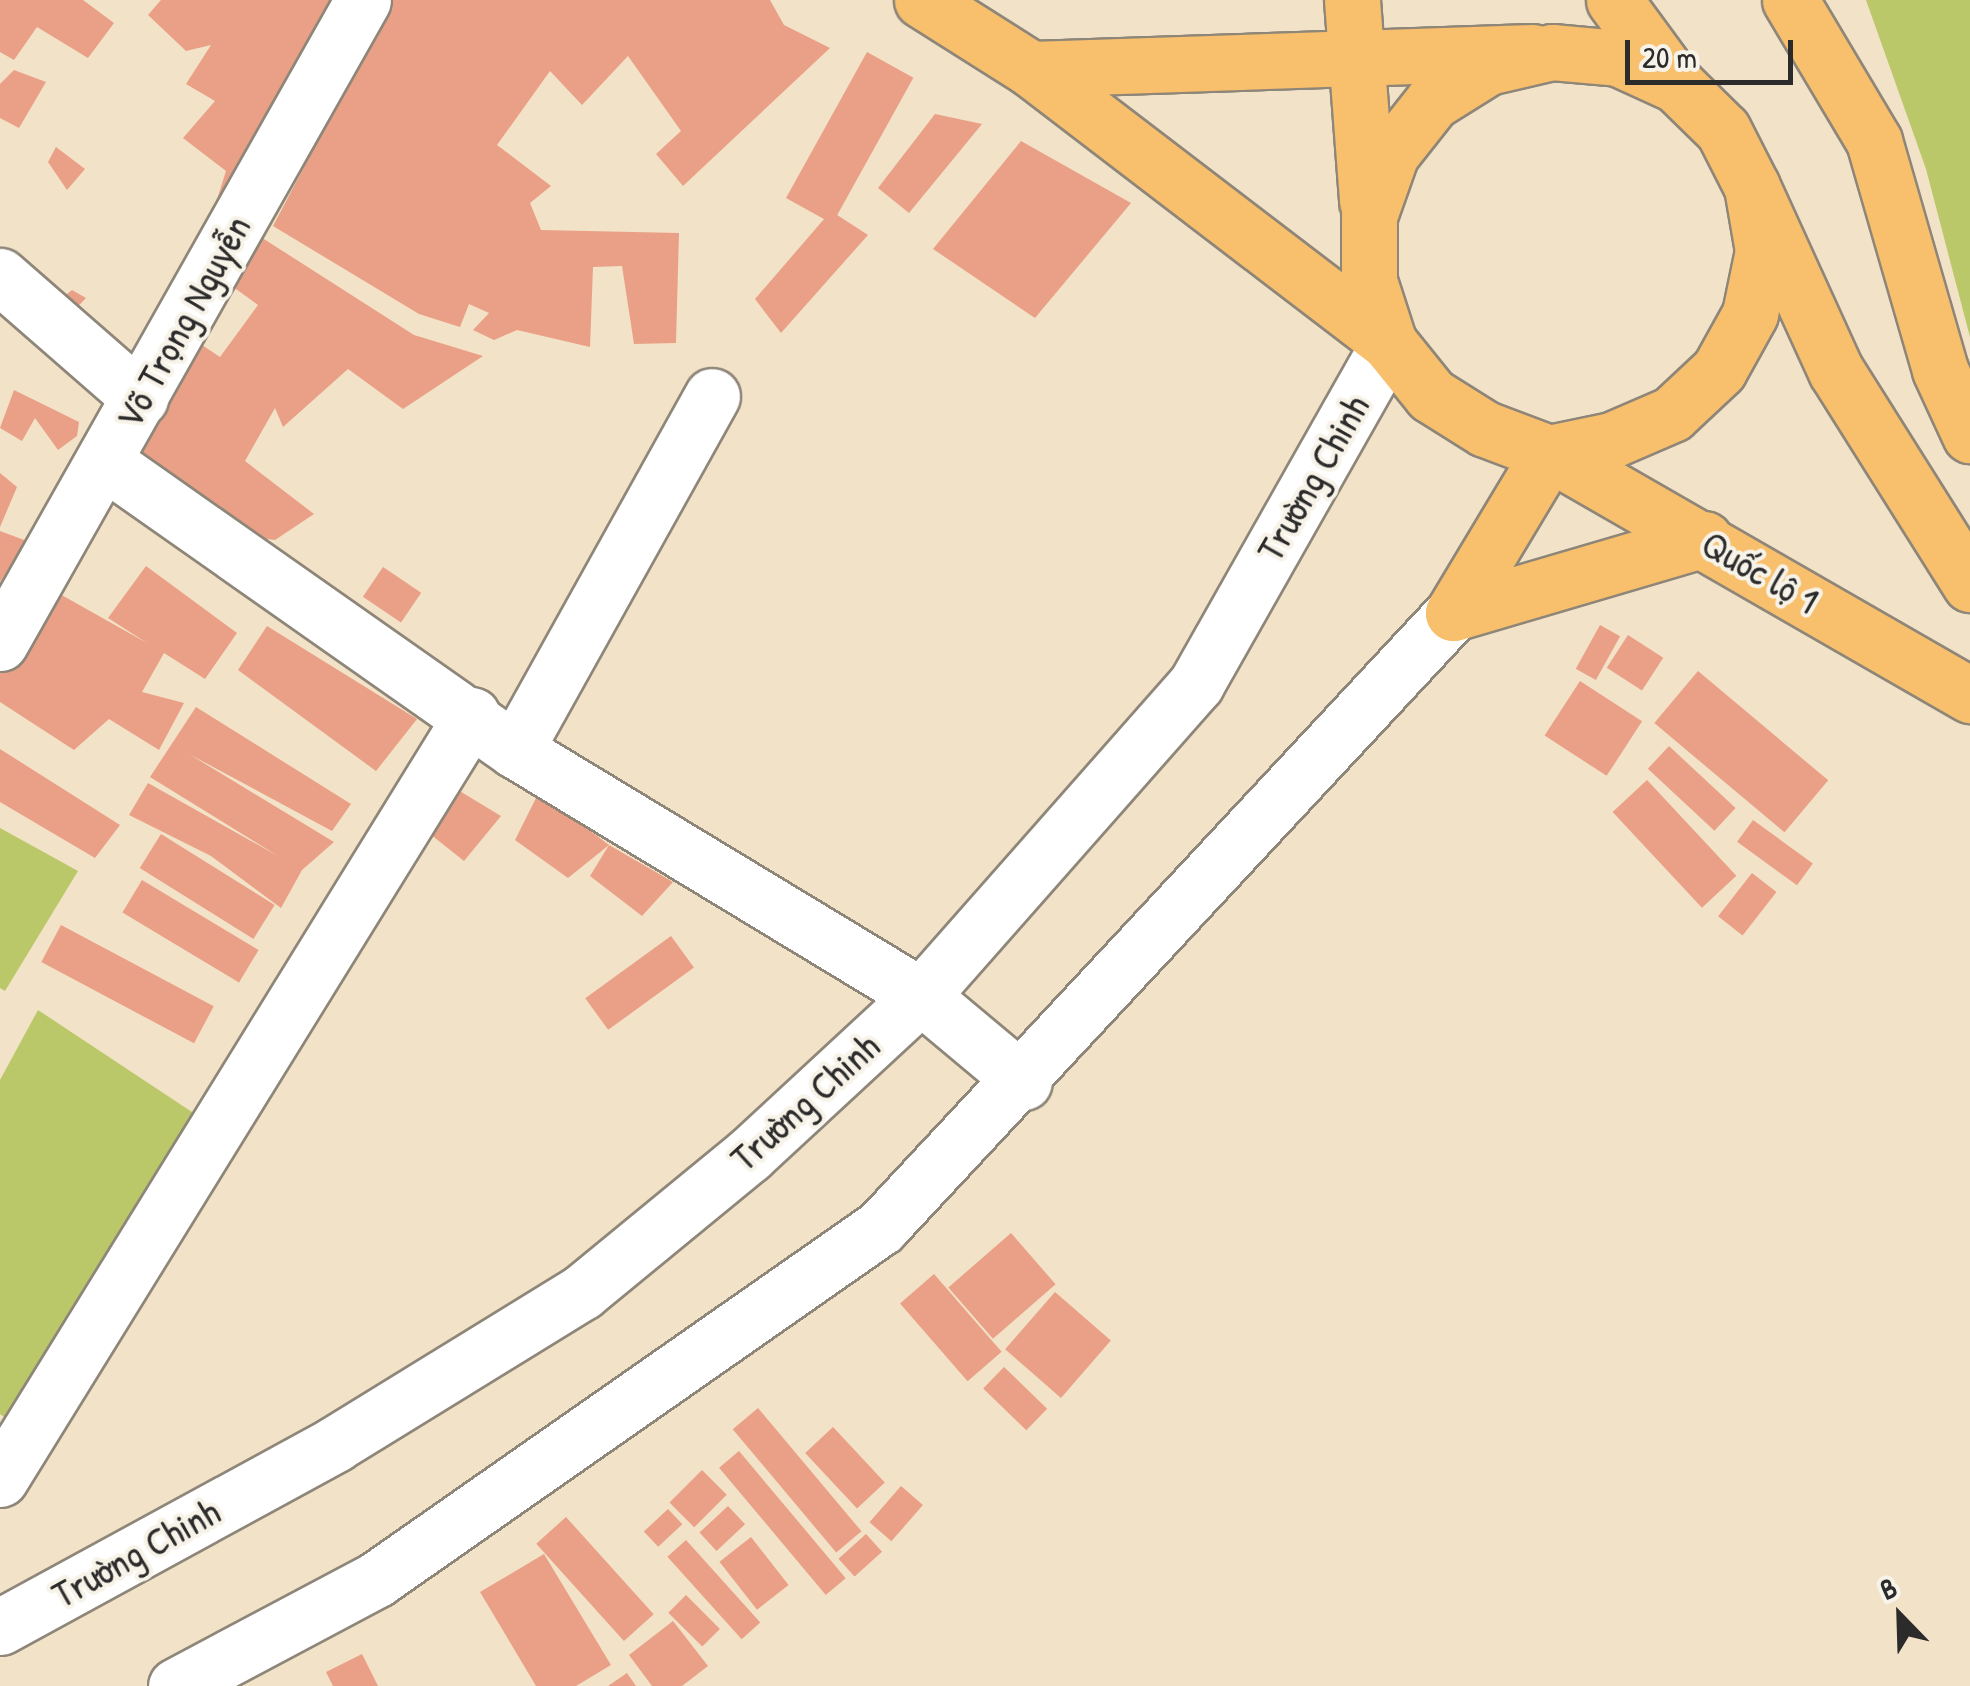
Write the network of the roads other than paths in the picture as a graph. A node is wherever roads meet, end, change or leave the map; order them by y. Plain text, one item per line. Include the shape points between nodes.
1 (363, 0) edge
2 (922, 0) edge
3 (1352, 0) edge
4 (1614, 0) edge
5 (1790, 0) edge
6 (1552, 52) junction
7 (1356, 54) junction
8 (1031, 69) junction
9 (1676, 85) junction
10 (1752, 187) junction
11 (1368, 216) junction
12 (0, 276) edge
13 (1389, 344) junction
14 (712, 396) dead end
15 (140, 398) junction
16 (1970, 435) edge
17 (1549, 453) junction
18 (105, 462) junction
19 (1704, 538) junction
20 (1970, 584) edge
21 (1452, 613) junction
22 (0, 643) edge
23 (1970, 695) edge
24 (472, 715) junction
25 (516, 750) junction
26 (921, 996) junction
27 (1024, 1082) junction
28 (0, 1480) edge
29 (0, 1627) edge
30 (176, 1686) edge

1 - 15 street, Võ Trọng Nguyễn
2 - 8 main road
3 - 7 main road
4 - 9 main road
5 - 16 main road via 1874,141 1940,370
6 - 7 main road
6 - 9 main road via 1618,58
6 - 11 main road via 1488,67 1432,102 1391,154
7 - 8 main road
7 - 11 main road
8 - 13 main road
9 - 10 main road via 1723,130
10 - 17 main road via 1763,251 1750,314 1719,370 1672,414
10 - 20 main road via 1836,371
11 - 13 main road via 1369,282
12 - 15 street
13 - 17 main road, Quốc lộ 1 via 1431,395 1485,430
13 - 26 street, Trường Chinh via 1196,684
14 - 25 street
15 - 18 street, Võ Trọng Nguyễn
17 - 19 main road, Quốc lộ 1
17 - 21 main road
18 - 22 street, Võ Trọng Nguyễn
18 - 24 street
19 - 21 main road
19 - 23 main road, Quốc lộ 1
21 - 27 street
24 - 25 street
24 - 28 street
25 - 26 street
26 - 27 street
26 - 29 street, Trường Chinh via 582,1292 335,1444
27 - 30 street via 881,1227 630,1407 377,1579

